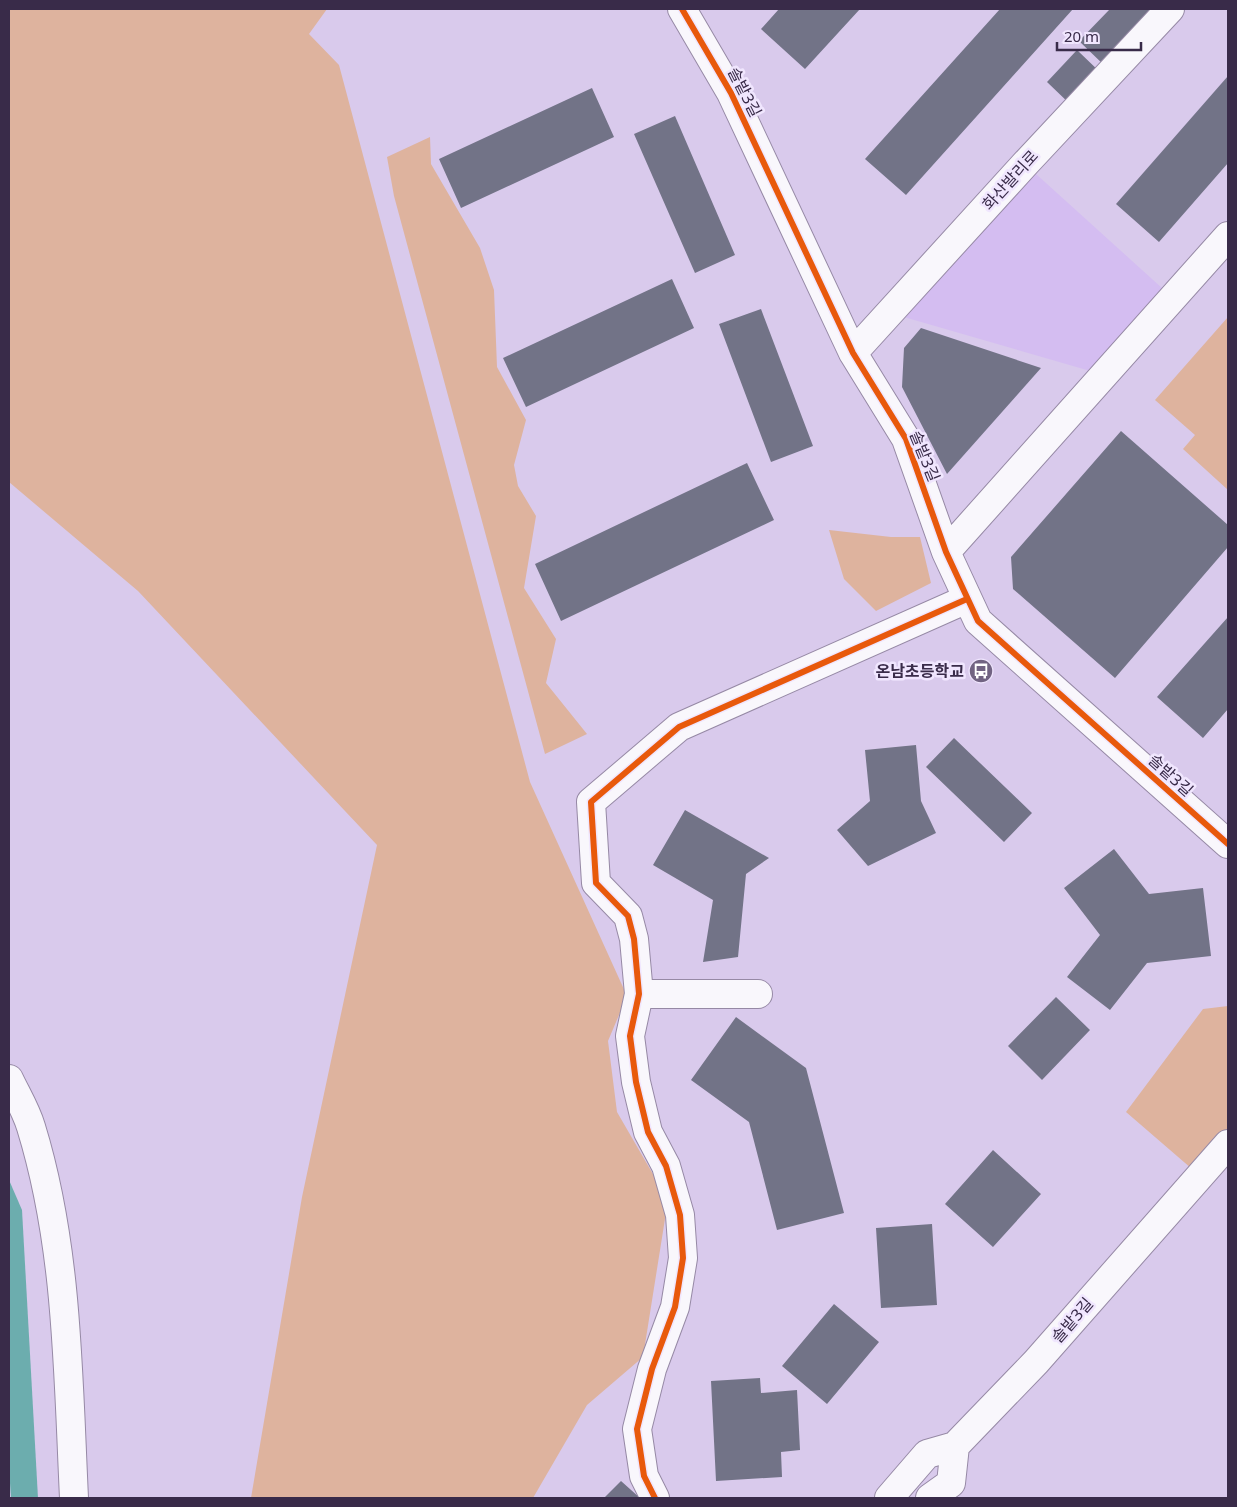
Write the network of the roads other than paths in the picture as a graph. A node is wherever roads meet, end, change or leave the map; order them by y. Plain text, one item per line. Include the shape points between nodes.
1 (1170, 9) edge
2 (684, 10) edge
3 (1228, 236) edge
4 (853, 353) junction
5 (946, 552) junction
6 (967, 599) junction
7 (1228, 844) edge
8 (638, 994) junction
9 (758, 994) dead end
10 (9, 1079) edge
11 (1228, 1144) edge
12 (955, 1446) junction
13 (74, 1498) edge
14 (655, 1498) edge
15 (889, 1498) edge
16 (930, 1498) edge

1 - 4 street, 화산발리로
2 - 4 street, 솔밭3길 via 731,93
3 - 5 street
4 - 5 street, 솔밭3길 via 906,439
5 - 6 street, 솔밭3길
6 - 7 street, 솔밭3길 via 978,621
6 - 8 street via 679,727 591,802 596,883 628,916 634,939
8 - 9 street
8 - 14 street via 630,1036 636,1082 648,1132 666,1166 680,1215 682,1258 675,1308 652,1369 637,1429 644,1476
10 - 13 street via 30,1125 50,1201 64,1309
11 - 12 street, 솔밭3길 via 1036,1362
12 - 15 street via 927,1454
12 - 16 street via 951,1483

